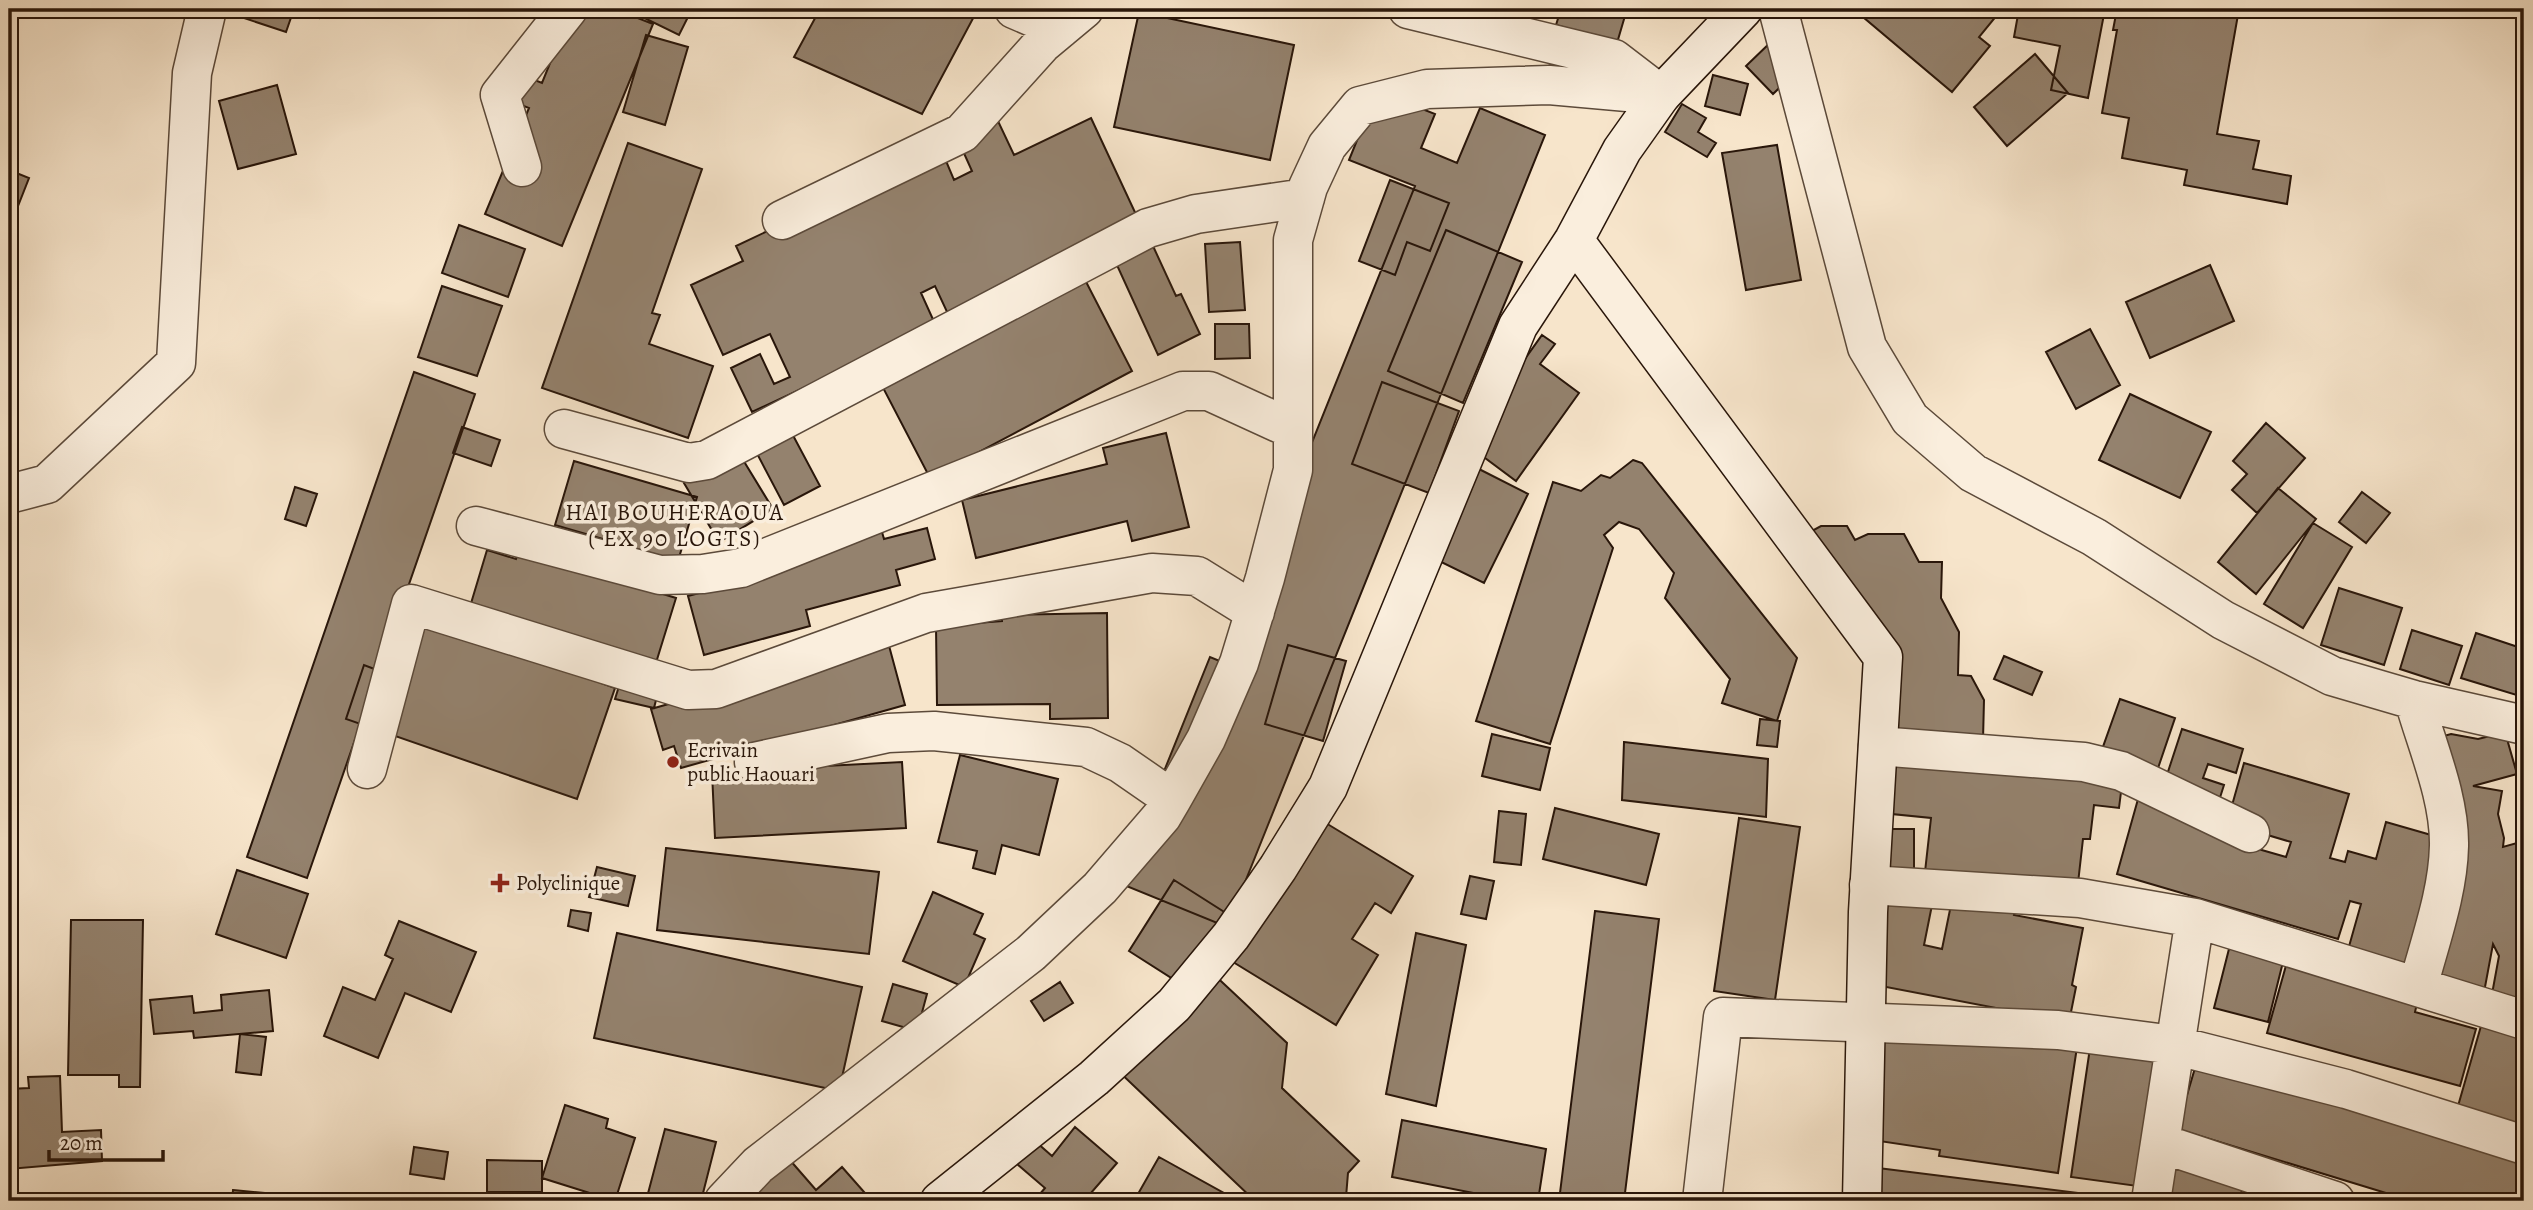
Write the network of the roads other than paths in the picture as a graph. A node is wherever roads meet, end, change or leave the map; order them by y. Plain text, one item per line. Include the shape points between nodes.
1 (207, 9) edge
2 (568, 9) edge
3 (1014, 9) edge
4 (1408, 9) edge
5 (1743, 9) edge
6 (1778, 9) edge
7 (1072, 19) edge
8 (1661, 95) junction
9 (522, 167) dead end
10 (1305, 198) junction
11 (782, 220) dead end
12 (1574, 240) junction
13 (564, 429) dead end
14 (1292, 429) junction
15 (9, 495) edge
16 (475, 526) dead end
17 (1255, 612) junction
18 (2414, 700) junction
19 (2524, 725) edge
20 (1878, 746) junction
21 (754, 762) dead end
22 (367, 769) dead end
23 (1172, 799) junction
24 (2250, 833) dead end
25 (1869, 885) junction
26 (2195, 918) junction
27 (2418, 987) junction
28 (2524, 1020) edge
29 (1866, 1022) junction
30 (2174, 1045) junction
31 (2160, 1143) junction
32 (2524, 1145) edge
33 (724, 1201) edge
34 (940, 1201) edge
35 (1702, 1201) edge
36 (1862, 1201) edge
37 (2151, 1201) edge
38 (2335, 1201) edge

1 - 15 street via 192,73 176,363 47,484
2 - 9 street via 500,95
3 - 7 street
4 - 8 street via 1614,59
5 - 8 street
6 - 18 street via 1867,347 1910,419 1973,473 2095,537 2223,620 2332,676
7 - 11 street via 1042,44 962,133
8 - 10 street via 1549,85 1427,89 1360,106 1327,146
8 - 12 street via 1622,150
10 - 13 street via 1196,214 1148,228 707,460 689,463
10 - 14 street via 1293,240
12 - 20 street via 1883,657
12 - 34 street via 1518,326 1328,787 1278,868 1231,936 1174,1005 1094,1078
14 - 16 street via 1209,391 1184,391 741,568 703,574 660,575
14 - 17 street via 1293,470
17 - 22 street via 1197,576 1152,573 926,613 716,689 688,690 411,604
17 - 23 street via 1212,727
18 - 19 street
18 - 27 street via 2443,804 2449,844 2446,881
20 - 24 street via 2084,762 2121,771
20 - 25 street
21 - 23 street via 888,733 934,731 1086,747 1120,763
23 - 33 street via 1162,817 1100,888 1031,953 758,1165
25 - 26 street via 2080,898
25 - 29 street
26 - 27 street
26 - 30 street
27 - 28 street
29 - 30 street via 2058,1030
29 - 35 street via 1723,1017
29 - 36 street
30 - 31 street
30 - 32 street via 2346,1089
31 - 37 street
31 - 38 street

